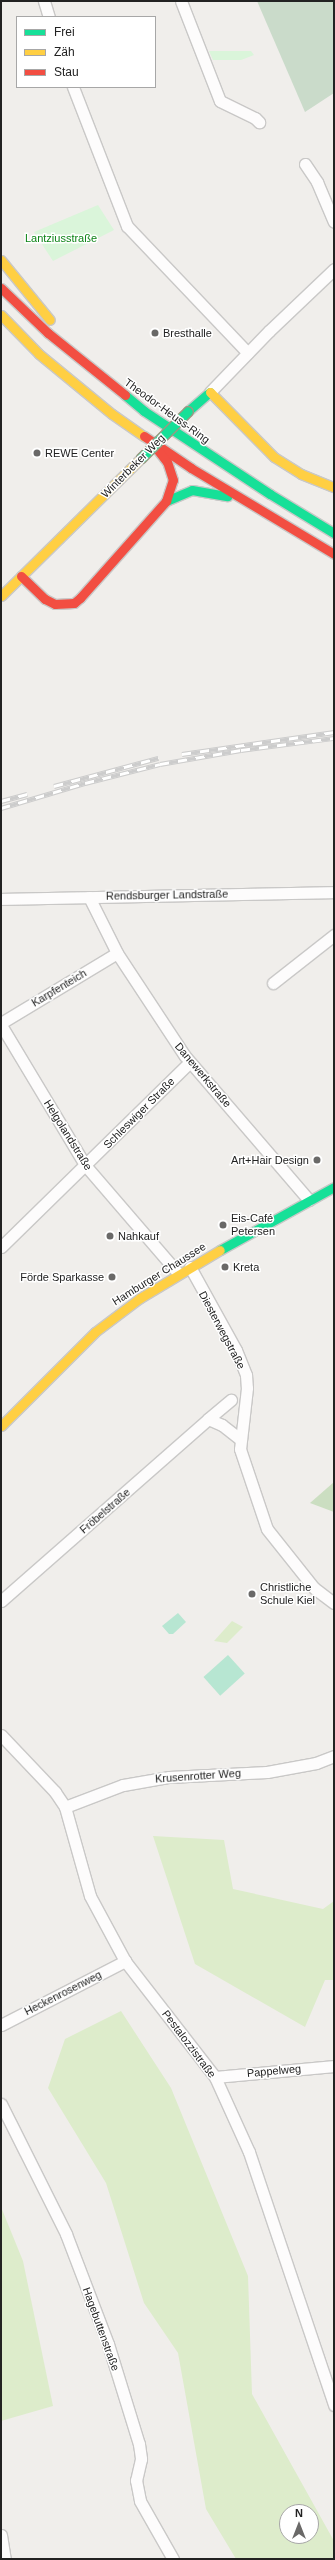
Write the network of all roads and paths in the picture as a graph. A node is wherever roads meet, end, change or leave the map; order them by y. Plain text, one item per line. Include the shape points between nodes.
1 (44, 1) edge
2 (181, 1) edge
3 (49, 16) edge
4 (73, 88) edge
5 (259, 122) dead end
6 (305, 164) dead end
7 (334, 222) edge
8 (1, 260) edge
9 (334, 269) edge
10 (1, 288) edge
11 (1, 315) edge
12 (248, 353) junction
13 (90, 369) junction
14 (210, 392) junction
15 (147, 438) junction
16 (334, 488) edge
17 (166, 501) junction
18 (248, 502) junction
19 (334, 533) edge
20 (334, 554) edge
21 (21, 576) junction
22 (1, 596) edge
23 (334, 892) edge
24 (89, 897) junction
25 (1, 899) edge
26 (334, 935) edge
27 (117, 954) junction
28 (273, 983) dead end
29 (1, 1024) edge
30 (190, 1062) junction
31 (85, 1164) junction
32 (334, 1187) edge
33 (309, 1200) junction
34 (1, 1247) edge
35 (190, 1267) junction
36 (178, 1273) junction
37 (231, 1400) dead end
38 (208, 1420) junction
39 (1, 1426) edge
40 (240, 1439) junction
41 (1, 1601) edge
42 (334, 1603) edge
43 (1, 1735) edge
44 (334, 1756) edge
45 (65, 1807) junction
46 (125, 1961) junction
47 (1, 2025) edge
48 (334, 2066) edge
49 (215, 2077) junction
50 (1, 2104) edge
51 (334, 2405) edge
52 (1, 2535) edge
53 (5, 2559) edge
54 (173, 2559) edge

1 - 3 street
2 - 5 street via 220,101
4 - 12 street via 127,226
6 - 7 street via 317,182
8 - 13 main road
9 - 12 street, Winterbeker Weg
10 - 13 main road, Theodor-Heuss-Ring
11 - 15 main road via 39,354
12 - 14 street, Winterbeker Weg
13 - 19 main road, Theodor-Heuss-Ring via 199,449
14 - 16 main road via 274,457 301,474
14 - 21 main road, Winterbeker Weg, bridge
15 - 17 main road via 167,462 171,474 172,485
15 - 18 main road
17 - 18 main road via 185,492 199,490
17 - 21 main road via 74,603 55,604 45,599
18 - 20 main road
21 - 22 main road, Winterbeker Weg
23 - 24 street, Rendsburger Landstraße
24 - 25 street, Rendsburger Landstraße
24 - 27 street, Danewerkstraße
26 - 28 street
27 - 29 street, Karpfenteich
27 - 30 street, Danewerkstraße
29 - 31 street, Helgolandstraße
30 - 31 street, Schleswiger Straße
30 - 33 street, Danewerkstraße
31 - 34 street, Schleswiger Straße
31 - 36 street, Helgolandstraße
32 - 33 main road, Hamburger Chaussee
33 - 35 main road, Hamburger Chaussee
35 - 36 main road, Hamburger Chaussee
35 - 40 street, Diesterwegstraße via 236,1350 246,1375 247,1388
36 - 39 main road, Hamburger Chaussee via 95,1332
37 - 38 street, Fröbelstraße
38 - 40 street via 222,1425
38 - 41 street, Fröbelstraße
40 - 42 street, Diesterwegstraße via 243,1461 267,1529 314,1588
43 - 45 street, Pestalozzistraße via 55,1792
44 - 45 street, Krusenrotter Weg via 316,1763 267,1772 169,1776 123,1785
45 - 46 street, Pestalozzistraße via 90,1896
46 - 47 street, Heckenrosenweg
46 - 49 street, Pestalozzistraße
48 - 49 street, Pappelweg
49 - 51 street, Pestalozzistraße via 249,2152
50 - 54 street, Hagebuttenstraße via 74,2254 108,2344 139,2444 141,2459 136,2480 140,2501
52 - 53 street

